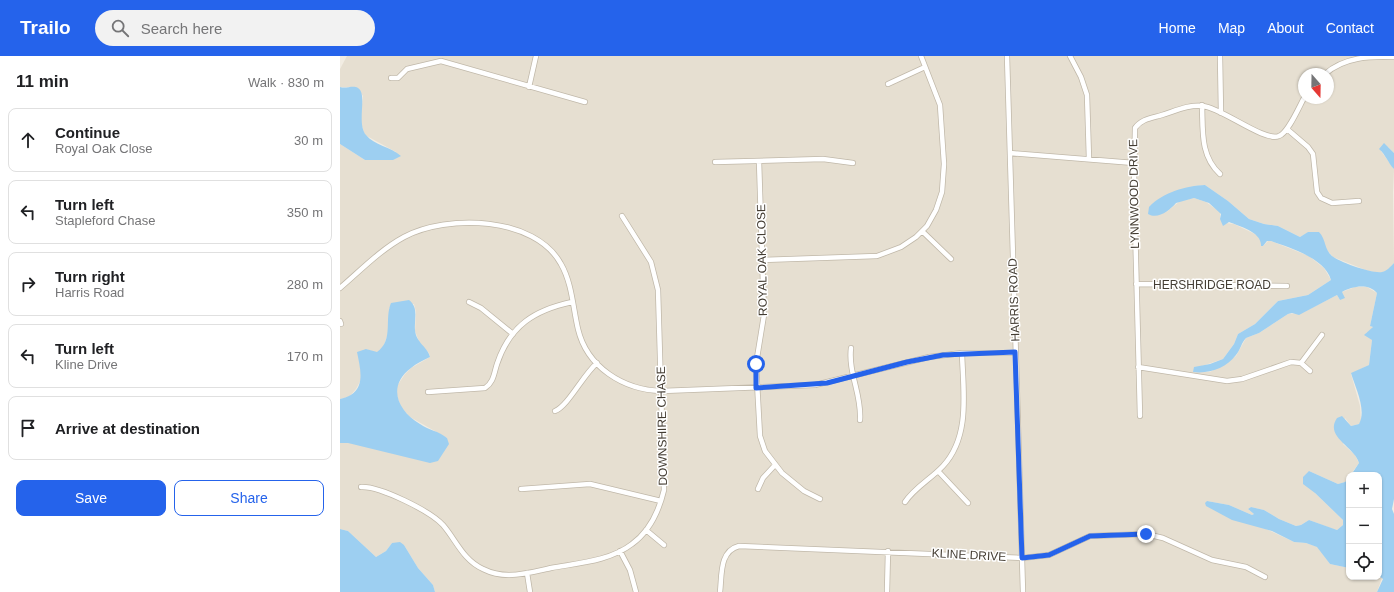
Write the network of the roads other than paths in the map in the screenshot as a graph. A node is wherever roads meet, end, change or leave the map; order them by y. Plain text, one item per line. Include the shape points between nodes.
1 (536, 56) edge
2 (921, 56) edge
3 (1007, 56) edge
4 (1070, 56) edge
5 (1220, 56) edge
6 (1363, 57) edge
7 (1394, 57) edge
8 (925, 67) junction
9 (1334, 68) edge
10 (391, 78) dead end
11 (888, 84) dead end
12 (529, 86) junction
13 (585, 102) dead end
14 (1301, 104) edge
15 (1202, 106) junction
16 (1221, 113) junction
17 (1287, 129) junction
18 (1010, 153) junction
19 (1089, 159) junction
20 (759, 161) junction
21 (714, 162) dead end
22 (853, 163) dead end
23 (1134, 163) junction
24 (1220, 174) dead end
25 (1359, 201) dead end
26 (622, 216) dead end
27 (922, 231) junction
28 (951, 259) dead end
29 (762, 260) junction
30 (1136, 284) junction
31 (1287, 286) dead end
32 (340, 288) edge
33 (469, 302) dead end
34 (572, 302) junction
35 (513, 334) junction
36 (1322, 335) dead end
37 (851, 348) dead end
38 (1015, 352) junction
39 (962, 353) junction
40 (597, 363) junction
41 (1301, 363) junction
42 (1138, 367) junction
43 (1310, 370) dead end
44 (852, 377) junction
45 (756, 388) junction
46 (662, 391) junction
47 (428, 392) dead end
48 (555, 410) dead end
49 (1140, 416) dead end
50 (860, 420) dead end
51 (775, 465) junction
52 (938, 471) junction
53 (361, 487) dead end
54 (521, 489) dead end
55 (758, 489) dead end
56 (820, 499) dead end
57 (661, 502) junction
58 (905, 502) dead end
59 (968, 503) dead end
60 (646, 530) junction
61 (664, 545) dead end
62 (620, 551) junction
63 (888, 551) junction
64 (1022, 558) junction
65 (527, 573) junction
66 (1265, 577) dead end
67 (530, 592) edge
68 (636, 592) edge
69 (720, 592) edge
70 (887, 592) edge
71 (1023, 592) edge

1 - 12 street
2 - 8 street
3 - 18 street, HARRIS ROAD
4 - 19 street via 1087,95
5 - 16 street
6 - 7 street
6 - 9 street via 1346,61
8 - 11 street
8 - 27 street via 940,105 944,176 938,205
10 - 12 street via 398,78 407,69 441,61
12 - 13 street
14 - 17 street
15 - 16 street, LYNNWOOD DRIVE
15 - 23 street, LYNNWOOD DRIVE via 1191,106 1140,122 1134,132
15 - 24 street via 1206,153
16 - 17 street, LYNNWOOD DRIVE via 1271,136 1279,136
17 - 25 street via 1313,154 1317,192 1321,198 1332,203
18 - 19 street
18 - 38 street, HARRIS ROAD
19 - 23 street
20 - 21 street
20 - 22 street via 823,159
20 - 29 street, ROYAL OAK CLOSE
23 - 30 street, LYNNWOOD DRIVE
26 - 46 street, DOWNSHIRE CHASE via 647,253 657,280
27 - 28 street
27 - 29 street via 901,247 877,256
29 - 45 street, ROYAL OAK CLOSE via 764,315 756,354
30 - 31 street, HERSHRIDGE ROAD
30 - 42 street, LYNNWOOD DRIVE
32 - 34 street via 404,237 437,225 464,223 507,227 537,238 561,263 568,279
33 - 35 street via 481,308
34 - 35 street via 535,314
34 - 40 street via 581,338
35 - 47 street via 501,355 489,386 481,389
36 - 41 street
37 - 44 street
38 - 39 street
38 - 64 street, HARRIS ROAD
39 - 44 street via 929,357
39 - 52 street via 962,428 951,456
40 - 46 street via 608,374 623,383 642,389
40 - 48 street via 584,376 566,404
41 - 42 street via 1291,362 1235,381
41 - 43 street
42 - 49 street, LYNNWOOD DRIVE
44 - 45 street via 814,385
44 - 50 street via 859,399
45 - 46 street
45 - 51 street, ROYAL OAK CLOSE via 760,436 765,451
46 - 57 street, DOWNSHIRE CHASE via 664,482
51 - 55 street via 763,478
51 - 56 street, ROYAL OAK CLOSE via 804,491
52 - 58 street via 916,488
52 - 59 street
53 - 65 street, DOWNSHIRE CHASE via 380,489 430,514 444,526 464,555 481,568 500,574
54 - 57 street via 590,484
57 - 60 street, DOWNSHIRE CHASE
60 - 61 street
60 - 62 street, DOWNSHIRE CHASE via 632,544
62 - 65 street, DOWNSHIRE CHASE via 604,558
62 - 68 street via 630,570
63 - 64 street, KLINE DRIVE
63 - 69 street, KLINE DRIVE via 738,546 730,549 724,557
63 - 70 street
64 - 66 street, KLINE DRIVE via 1049,555 1090,536 1146,534 1163,538 1212,560 1246,566
64 - 71 street, HARRIS ROAD
65 - 67 street

